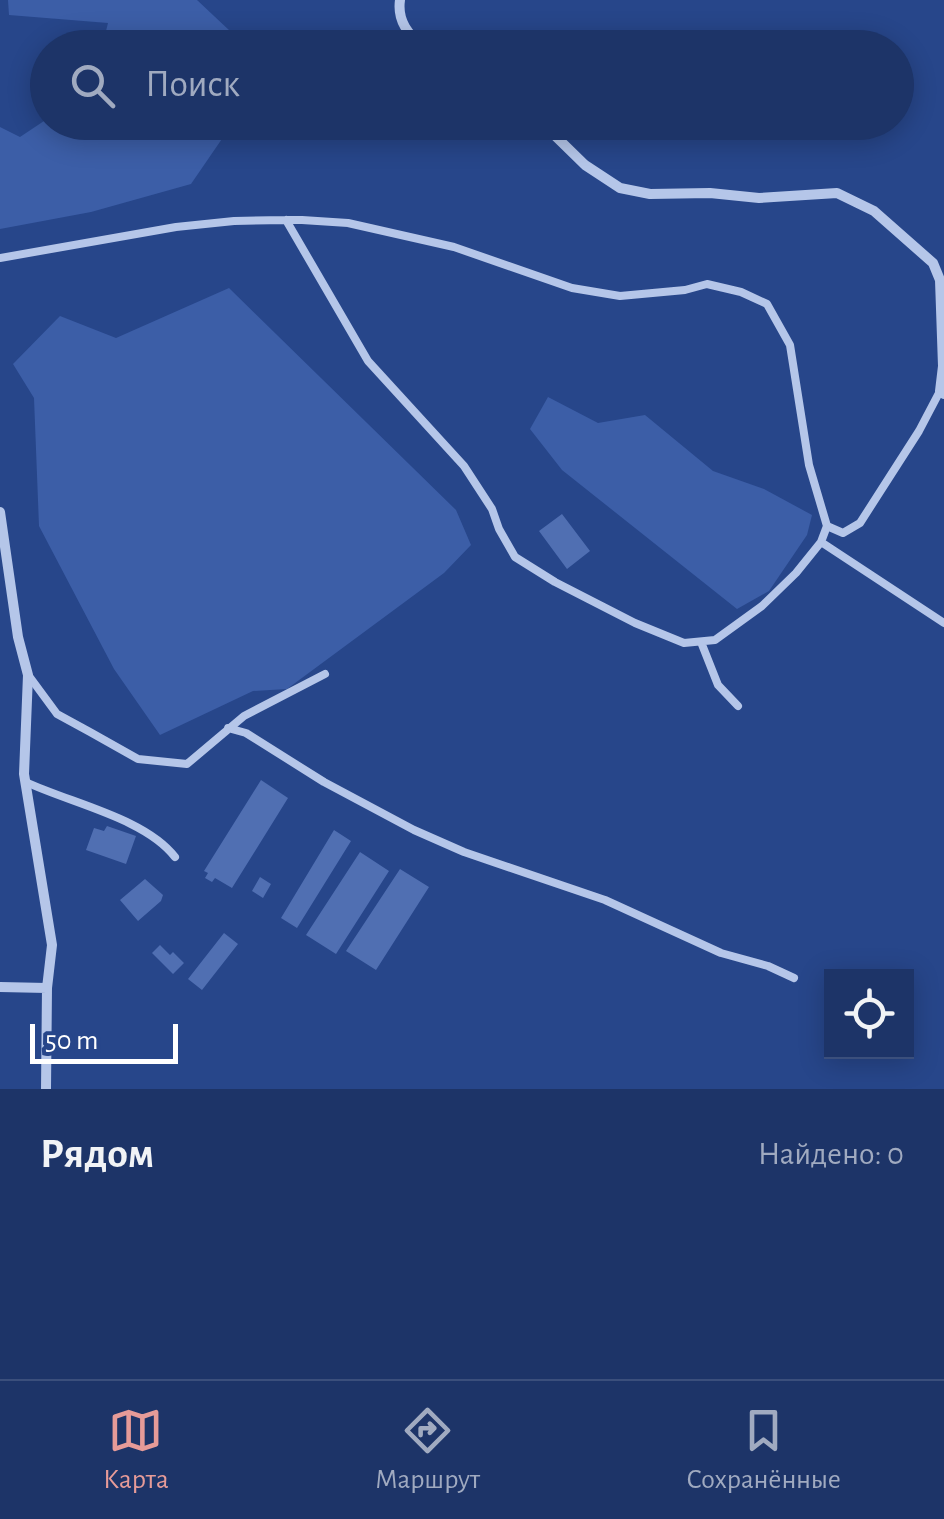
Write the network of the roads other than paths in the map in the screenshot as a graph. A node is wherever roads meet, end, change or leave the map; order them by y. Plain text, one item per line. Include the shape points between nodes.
1 (400, 0) edge
2 (406, 30) edge
3 (559, 140) edge
4 (286, 220) junction
5 (0, 258) edge
6 (942, 392) edge
7 (0, 512) edge
8 (826, 526) junction
9 (821, 542) junction
10 (944, 623) edge
11 (701, 642) junction
12 (325, 674) dead end
13 (28, 675) junction
14 (738, 706) dead end
15 (228, 728) junction
16 (26, 782) junction
17 (174, 857) dead end
18 (794, 978) dead end
19 (0, 987) edge
20 (47, 988) junction
21 (46, 1089) edge

1 - 2 street
3 - 6 street via 620,188 758,198 837,193 874,211 933,263 940,280
4 - 5 lane via 176,227
4 - 8 lane via 348,223 454,247 572,288 620,296 707,284 767,304 790,344
4 - 11 lane via 368,361 464,466 516,557 635,623 684,643
6 - 8 lane via 860,523 843,533
7 - 13 street
8 - 9 lane
9 - 10 lane
9 - 11 lane via 762,606
11 - 14 lane via 718,685
12 - 15 lane
13 - 15 lane via 57,714 138,759 187,764
13 - 16 street
15 - 18 lane via 447,845
16 - 17 lane via 130,824 163,842
16 - 20 street via 52,945
19 - 20 street
20 - 21 street

